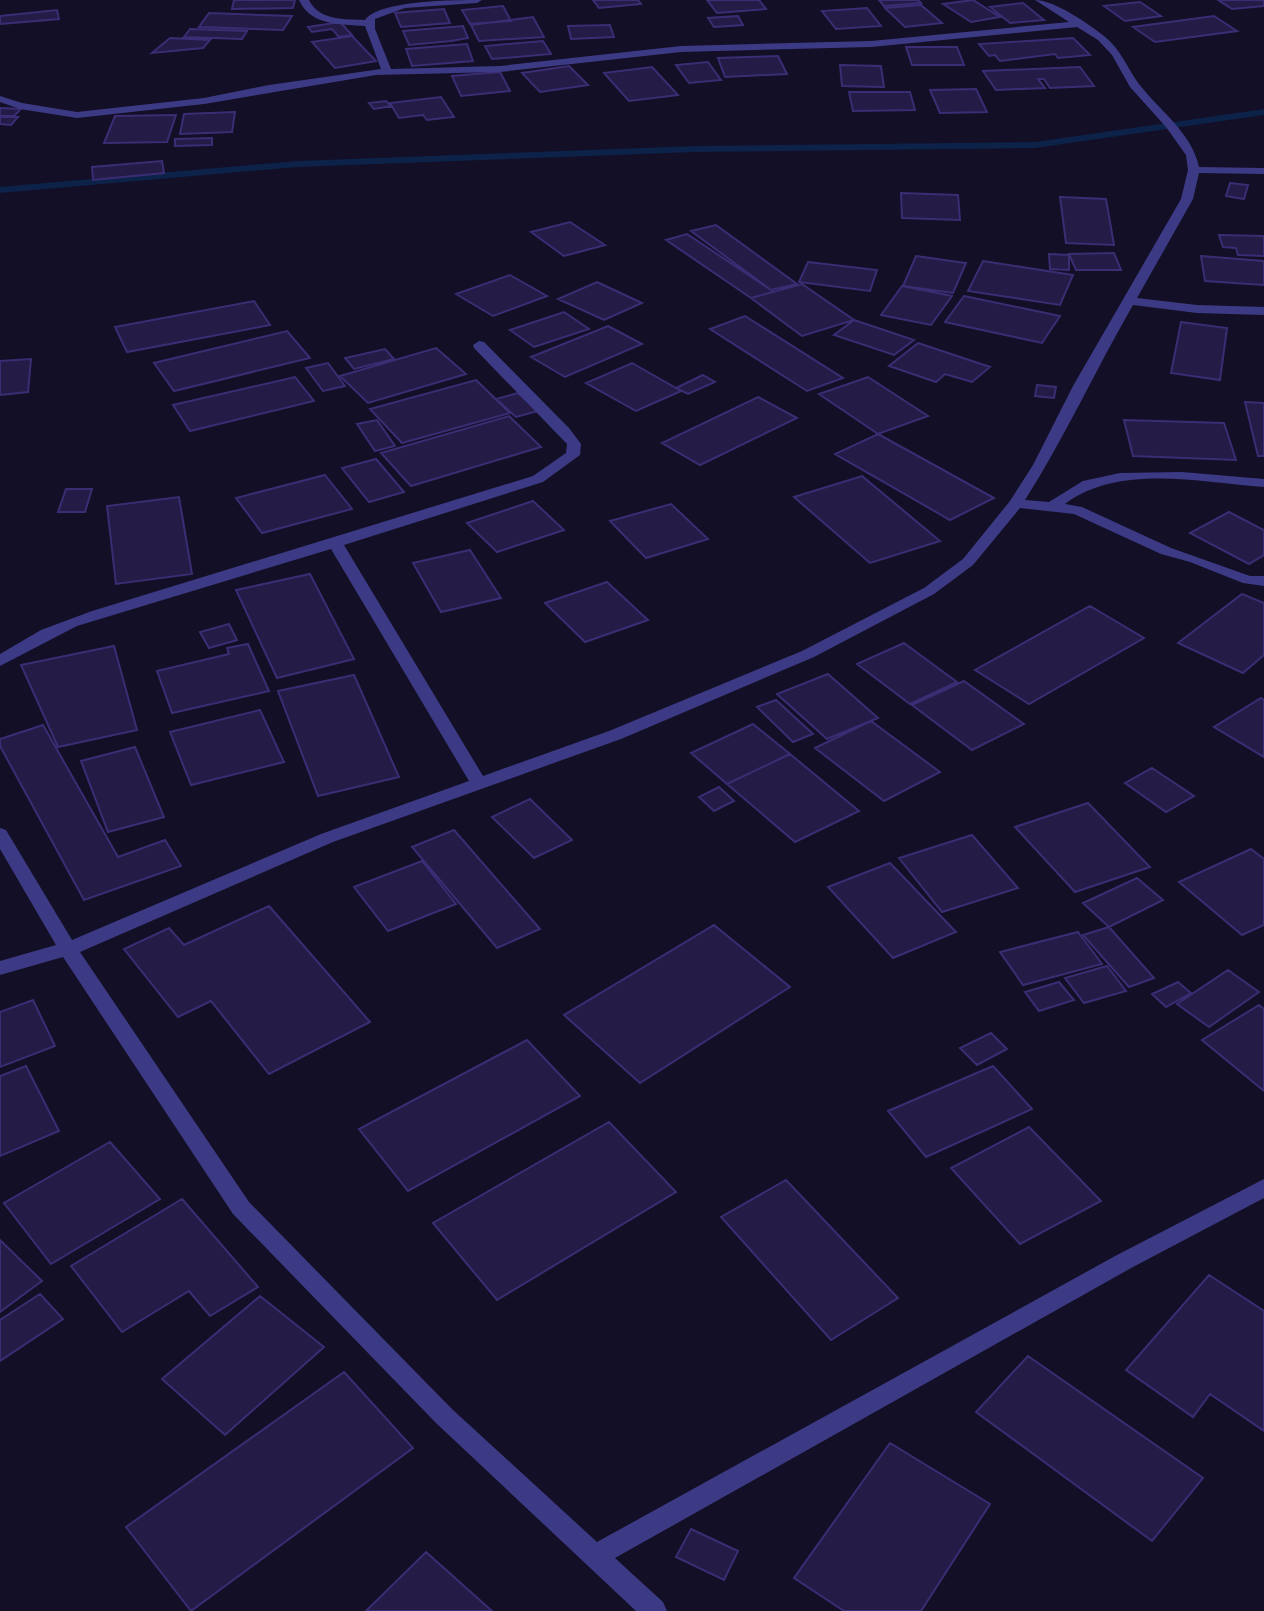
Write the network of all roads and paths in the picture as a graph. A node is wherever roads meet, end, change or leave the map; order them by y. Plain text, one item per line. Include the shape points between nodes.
1 (304, 0) edge
2 (477, 0) edge
3 (1040, 0) edge
4 (370, 23) junction
5 (1083, 24) junction
6 (387, 71) junction
7 (0, 99) edge
8 (1194, 170) junction
9 (1264, 171) edge
10 (1130, 301) junction
11 (1264, 311) edge
12 (478, 345) dead end
13 (1264, 483) edge
14 (1016, 503) junction
15 (1054, 506) junction
16 (335, 543) junction
17 (1264, 581) edge
18 (0, 661) edge
19 (478, 782) junction
20 (0, 834) edge
21 (68, 949) junction
22 (0, 968) edge
23 (1264, 1188) edge
24 (594, 1557) junction
25 (654, 1611) edge

1 - 4 street via 316,17
2 - 4 street via 382,9
3 - 5 street
4 - 6 street
5 - 6 street via 871,44 681,49 500,69
5 - 8 street via 1116,54 1134,85 1170,125 1191,155
6 - 7 street via 204,101 77,115
8 - 9 street
8 - 10 street via 1187,199
10 - 11 street
10 - 14 street
12 - 16 street via 564,431 574,444 573,454 538,479
13 - 15 street via 1100,480 1076,489
14 - 15 street
14 - 19 street via 968,562 929,591 808,654 615,735
15 - 17 street via 1100,519 1166,551 1248,580
16 - 18 street via 60,625
16 - 19 street
19 - 21 street via 327,838
20 - 21 street
21 - 22 street
21 - 24 street via 241,1208 444,1416
23 - 24 street
24 - 25 street

